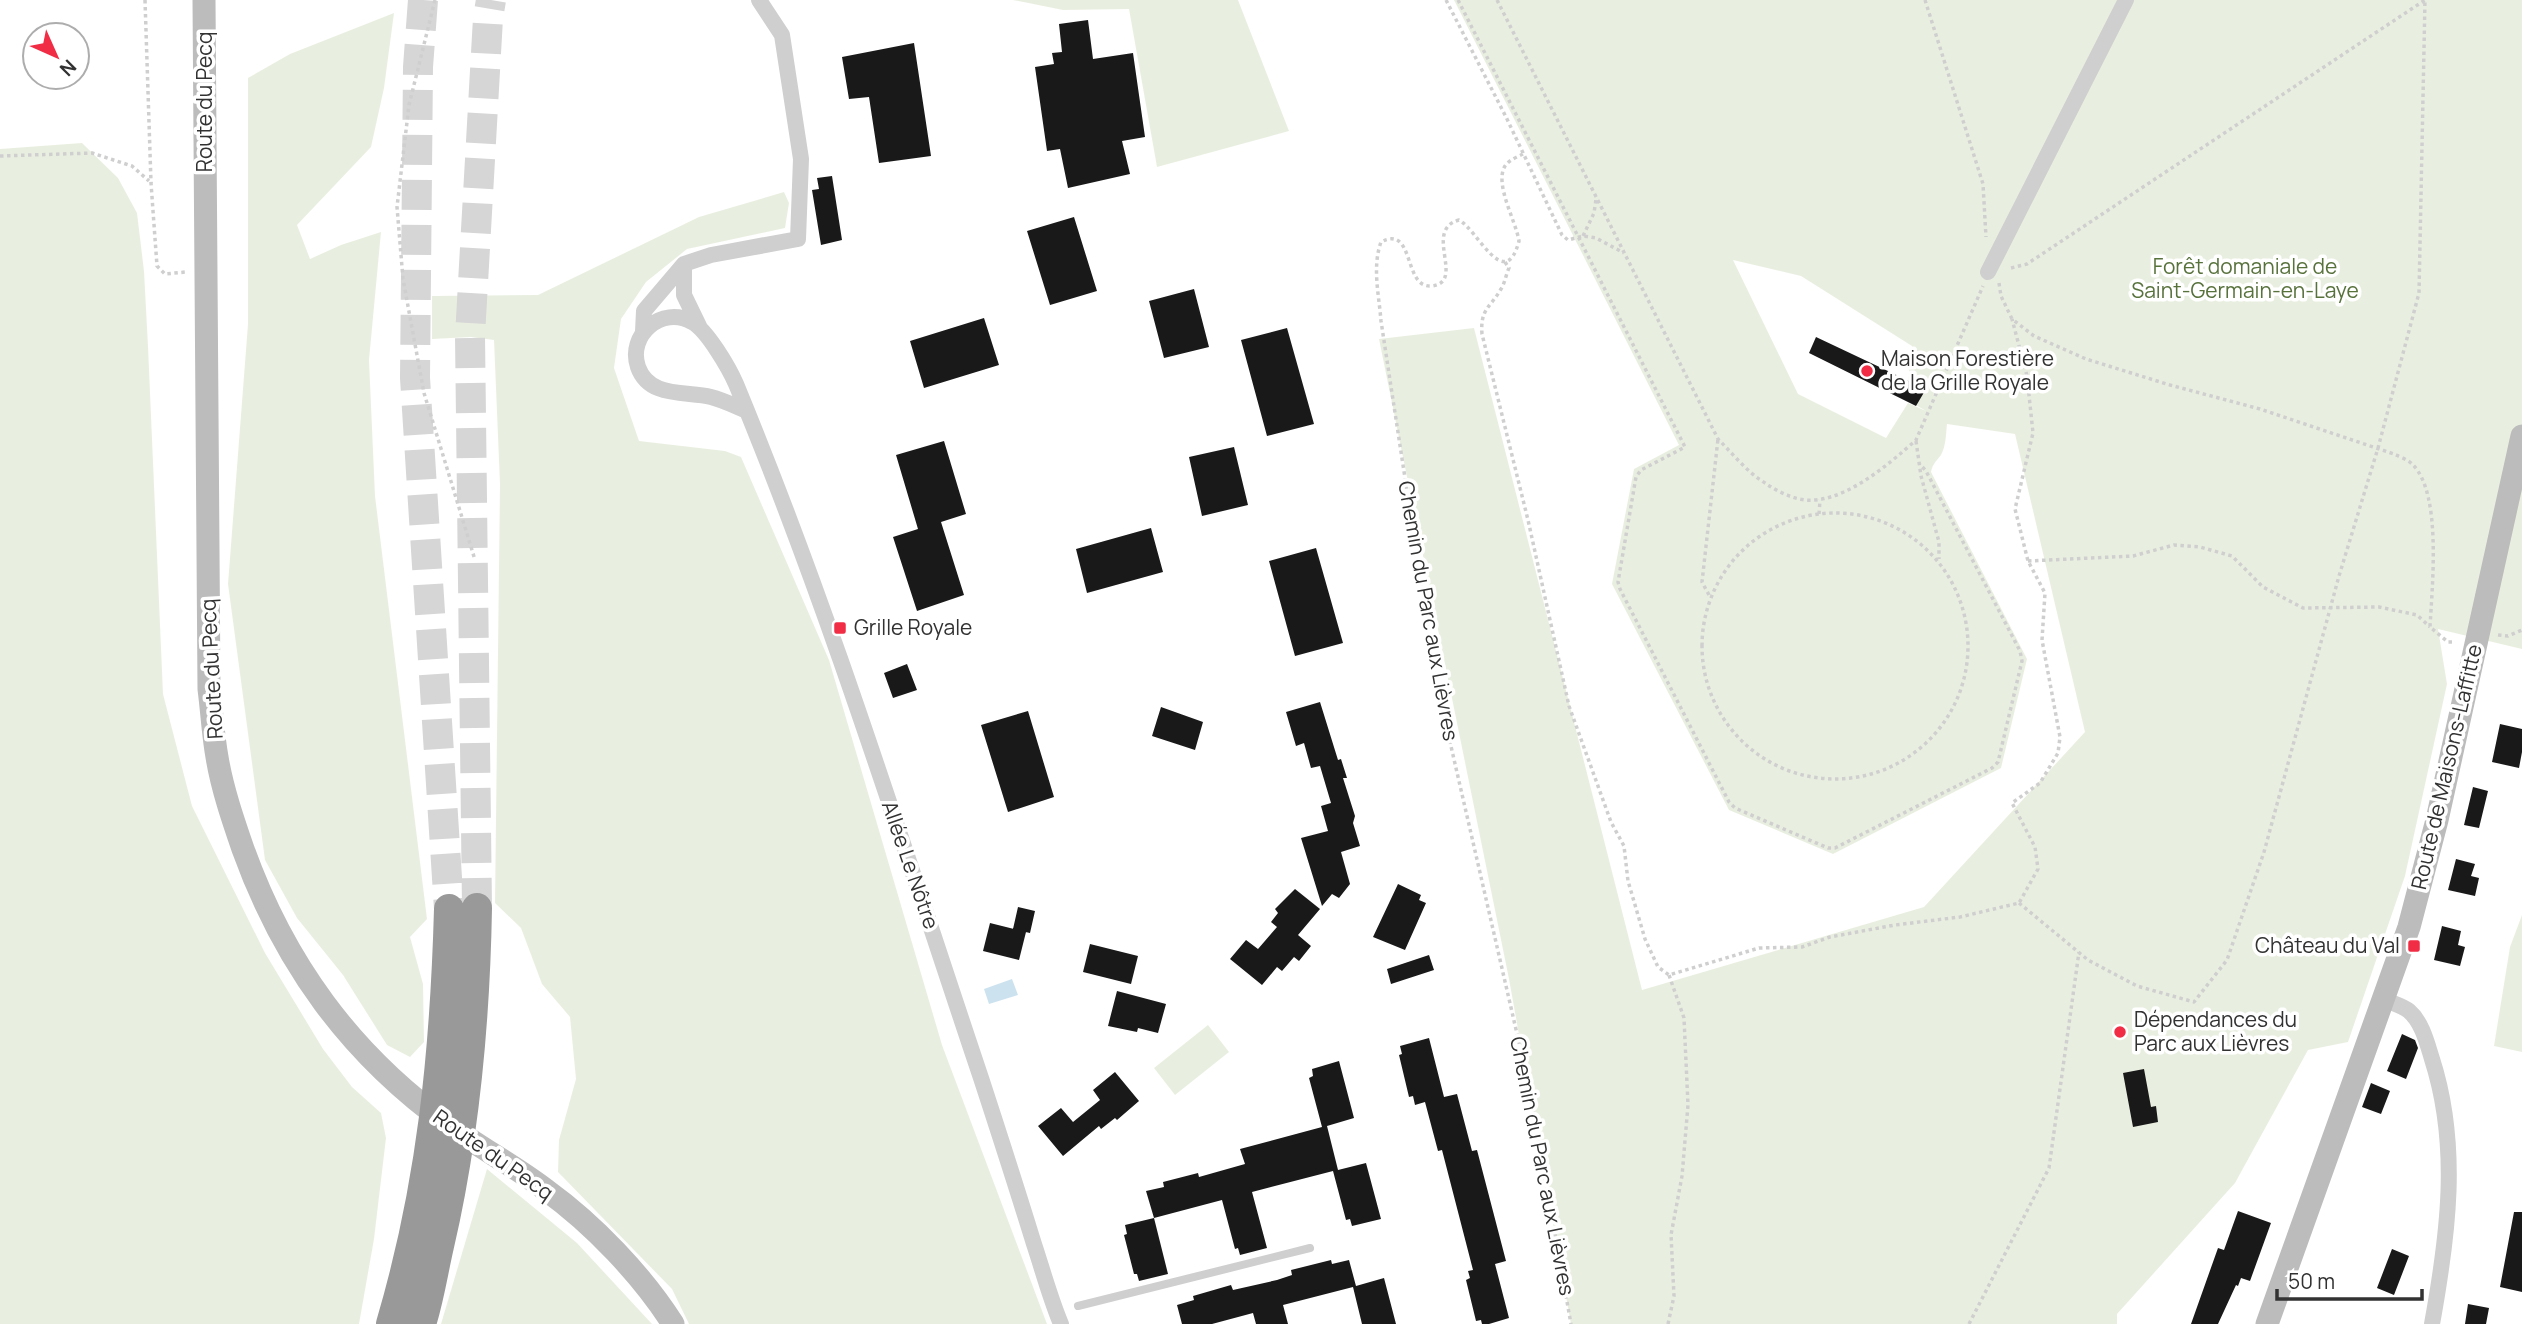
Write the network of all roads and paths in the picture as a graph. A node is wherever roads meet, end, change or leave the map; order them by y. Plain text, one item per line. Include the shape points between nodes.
1 (145, 0) edge
2 (204, 0) edge
3 (435, 0) edge
4 (760, 0) edge
5 (1446, 0) edge
6 (1458, 0) edge
7 (1497, 0) edge
8 (1924, 0) edge
9 (2126, 0) edge
10 (2425, 0) edge
11 (1523, 154) junction
12 (0, 156) edge
13 (151, 183) junction
14 (1597, 198) junction
15 (1581, 237) junction
16 (1625, 254) junction
17 (1505, 262) junction
18 (684, 264) junction
19 (2008, 268) dead end
20 (206, 271) junction
21 (1993, 271) junction
22 (2012, 319) junction
23 (701, 328) junction
24 (643, 332) junction
25 (747, 411) junction
26 (2522, 436) edge
27 (1718, 439) junction
28 (1916, 440) junction
29 (2378, 448) junction
30 (1919, 463) junction
31 (1820, 500) junction
32 (1819, 514) junction
33 (1939, 559) junction
34 (475, 560) dead end
35 (2028, 561) junction
36 (1710, 596) junction
37 (2331, 607) junction
38 (2430, 627) junction
39 (2477, 642) junction
40 (2019, 903) junction
41 (463, 908) tunnel mouth
42 (2080, 953) junction
43 (1669, 975) junction
44 (461, 984) junction
45 (2385, 1000) junction
46 (1310, 1248) dead end
47 (1077, 1306) dead end
48 (391, 1324) edge
49 (421, 1324) edge
50 (673, 1324) edge
51 (1061, 1324) edge
52 (1571, 1324) edge
53 (1668, 1324) edge
54 (1969, 1324) edge
55 (2267, 1324) edge
56 (2432, 1324) edge

1 - 13 path
2 - 20 main road, Route du Pecq
3 - 34 path via 409,105 397,207 403,279 424,393
4 - 18 street via 782,35 801,159 798,239
5 - 11 path
6 - 15 path
7 - 14 path
8 - 21 path via 1983,184
9 - 21 street
10 - 19 path via 2027,264
10 - 29 path via 2418,293
11 - 15 path via 1562,235 1568,240
11 - 17 path via 1510,160 1501,179 1519,242 1510,261
12 - 13 path via 92,153 132,166
13 - 20 path via 157,266 165,274
14 - 15 path
14 - 16 path
15 - 16 path via 1596,239
15 - 30 path via 1685,447 1636,477 1620,589 1729,802 1828,848 1992,768 1998,762 2019,674 2020,651
16 - 27 path
17 - 43 path via 1508,268 1502,289 1486,307 1482,334 1569,706 1624,846 1628,881 1645,939 1658,967
17 - 52 path, Chemin du Parc aux Lièvres via 1490,256 1459,220 1444,229 1447,268 1439,283 1423,285 1418,280 1396,239 1381,242 1376,270 1436,681 1526,1073
18 - 23 street, Allée Le Nôtre via 684,295
18 - 24 street via 644,311
20 - 50 main road, Route du Pecq via 209,689 217,759 256,885 291,954 355,1044 449,1126 547,1190 594,1230
21 - 22 path
21 - 28 path
22 - 29 path via 2034,336 2086,359
22 - 35 path via 2027,376 2033,433 2015,509
23 - 24 street via 671,317
23 - 25 street, Allée Le Nôtre via 731,372
24 - 25 street via 636,356 638,368 654,387 711,397
25 - 51 street, Allée Le Nôtre via 847,679
26 - 39 main road, Route de Maisons-Laffitte
27 - 31 path via 1764,482 1801,500
27 - 36 path via 1702,582
28 - 30 path
28 - 31 path via 1856,486
29 - 37 path
29 - 38 path via 2413,464 2426,486 2433,552
30 - 33 path
31 - 32 path
32 - 33 path via 1873,519 1899,530
32 - 36 path via 1786,523 1753,542 1727,569
33 - 36 path via 1954,585 1968,634 1964,683 1955,706 1922,750 1870,776 1817,777 1792,771 1738,739 1717,712 1705,680 1700,646
35 - 37 path via 2133,556 2174,545 2200,547 2232,556 2263,587 2303,608
35 - 40 path via 2045,593 2042,640 2060,737 2058,753 2040,783 2012,803 2035,847 2038,869
37 - 38 path via 2403,611 2417,615
37 - 42 path via 2263,852 2227,960 2194,1002 2137,986
38 - 39 path via 2448,642
39 - 45 main road, Route de Maisons-Laffitte via 2437,820
40 - 42 path
40 - 43 path via 1959,918 1830,937 1802,947 1759,948
41 - 44 highway
42 - 54 path via 2049,1168
43 - 53 path via 1684,1018 1688,1105 1671,1235 1674,1296
44 - 48 highway via 444,1046 423,1197
44 - 49 highway via 462,1131
45 - 55 main road, Route de Maisons-Laffitte
45 - 56 street via 2410,1011 2424,1033 2446,1115 2448,1201
46 - 47 lane

